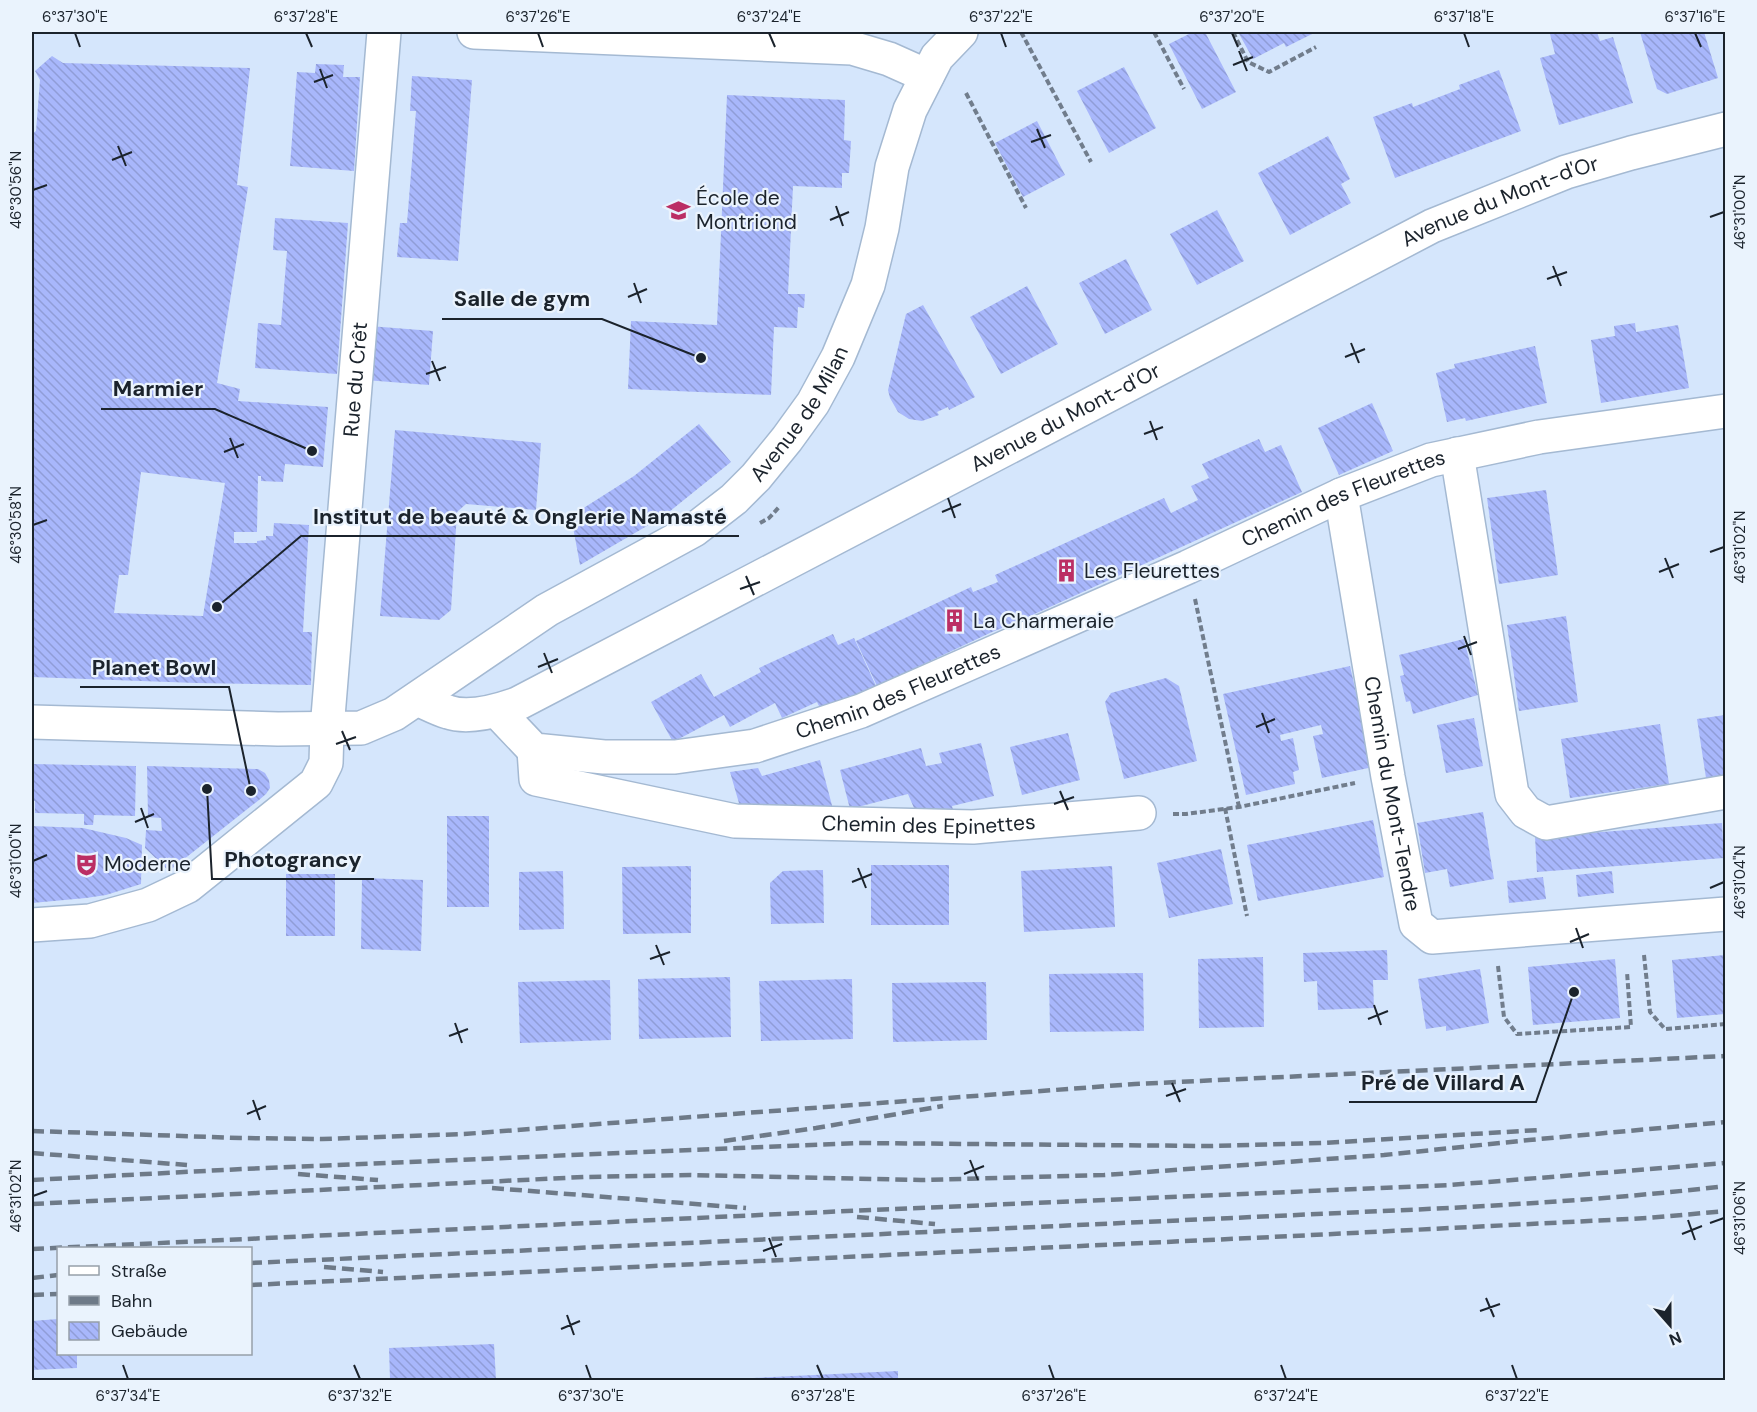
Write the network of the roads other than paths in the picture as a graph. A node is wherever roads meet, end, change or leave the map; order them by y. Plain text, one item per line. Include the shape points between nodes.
1 (384, 32) edge
2 (474, 32) edge
3 (961, 32) edge
4 (927, 76) junction
5 (1725, 129) edge
6 (1725, 411) edge
7 (1457, 454) junction
8 (1341, 495) junction
9 (417, 699) junction
10 (497, 711) junction
11 (32, 722) edge
12 (327, 729) junction
13 (534, 750) junction
14 (1725, 792) edge
15 (1139, 813) road end
16 (1725, 915) edge
17 (32, 925) edge

1 - 12 street, Rue du Crêt
2 - 4 street via 852,48
3 - 4 street, Avenue de Milan via 937,57
4 - 9 street, Avenue de Milan via 910,110 892,167 868,285 838,357 813,403 756,477 694,530 547,610
5 - 10 street, Avenue du Mont-d'Or via 1566,172 1432,226 566,679
6 - 7 street, Chemin des Fleurettes via 1539,437
7 - 8 street, Chemin des Fleurettes via 1431,460
7 - 14 street, Chemin des Fleurettes via 1512,794 1526,812 1546,823
8 - 13 street, Chemin des Fleurettes via 861,711 754,746 675,757 604,757
8 - 16 street, Chemin du Mont-Tendre via 1416,924 1432,937
9 - 10 street, Avenue du Mont-d'Or via 450,713
9 - 12 street, Avenue de Milan via 361,728
10 - 13 street
11 - 12 street, Avenue de Milan
12 - 17 street via 326,763 316,783 188,886 148,905 90,921
13 - 15 street, Chemin des Epinettes via 536,779 735,821 973,827

